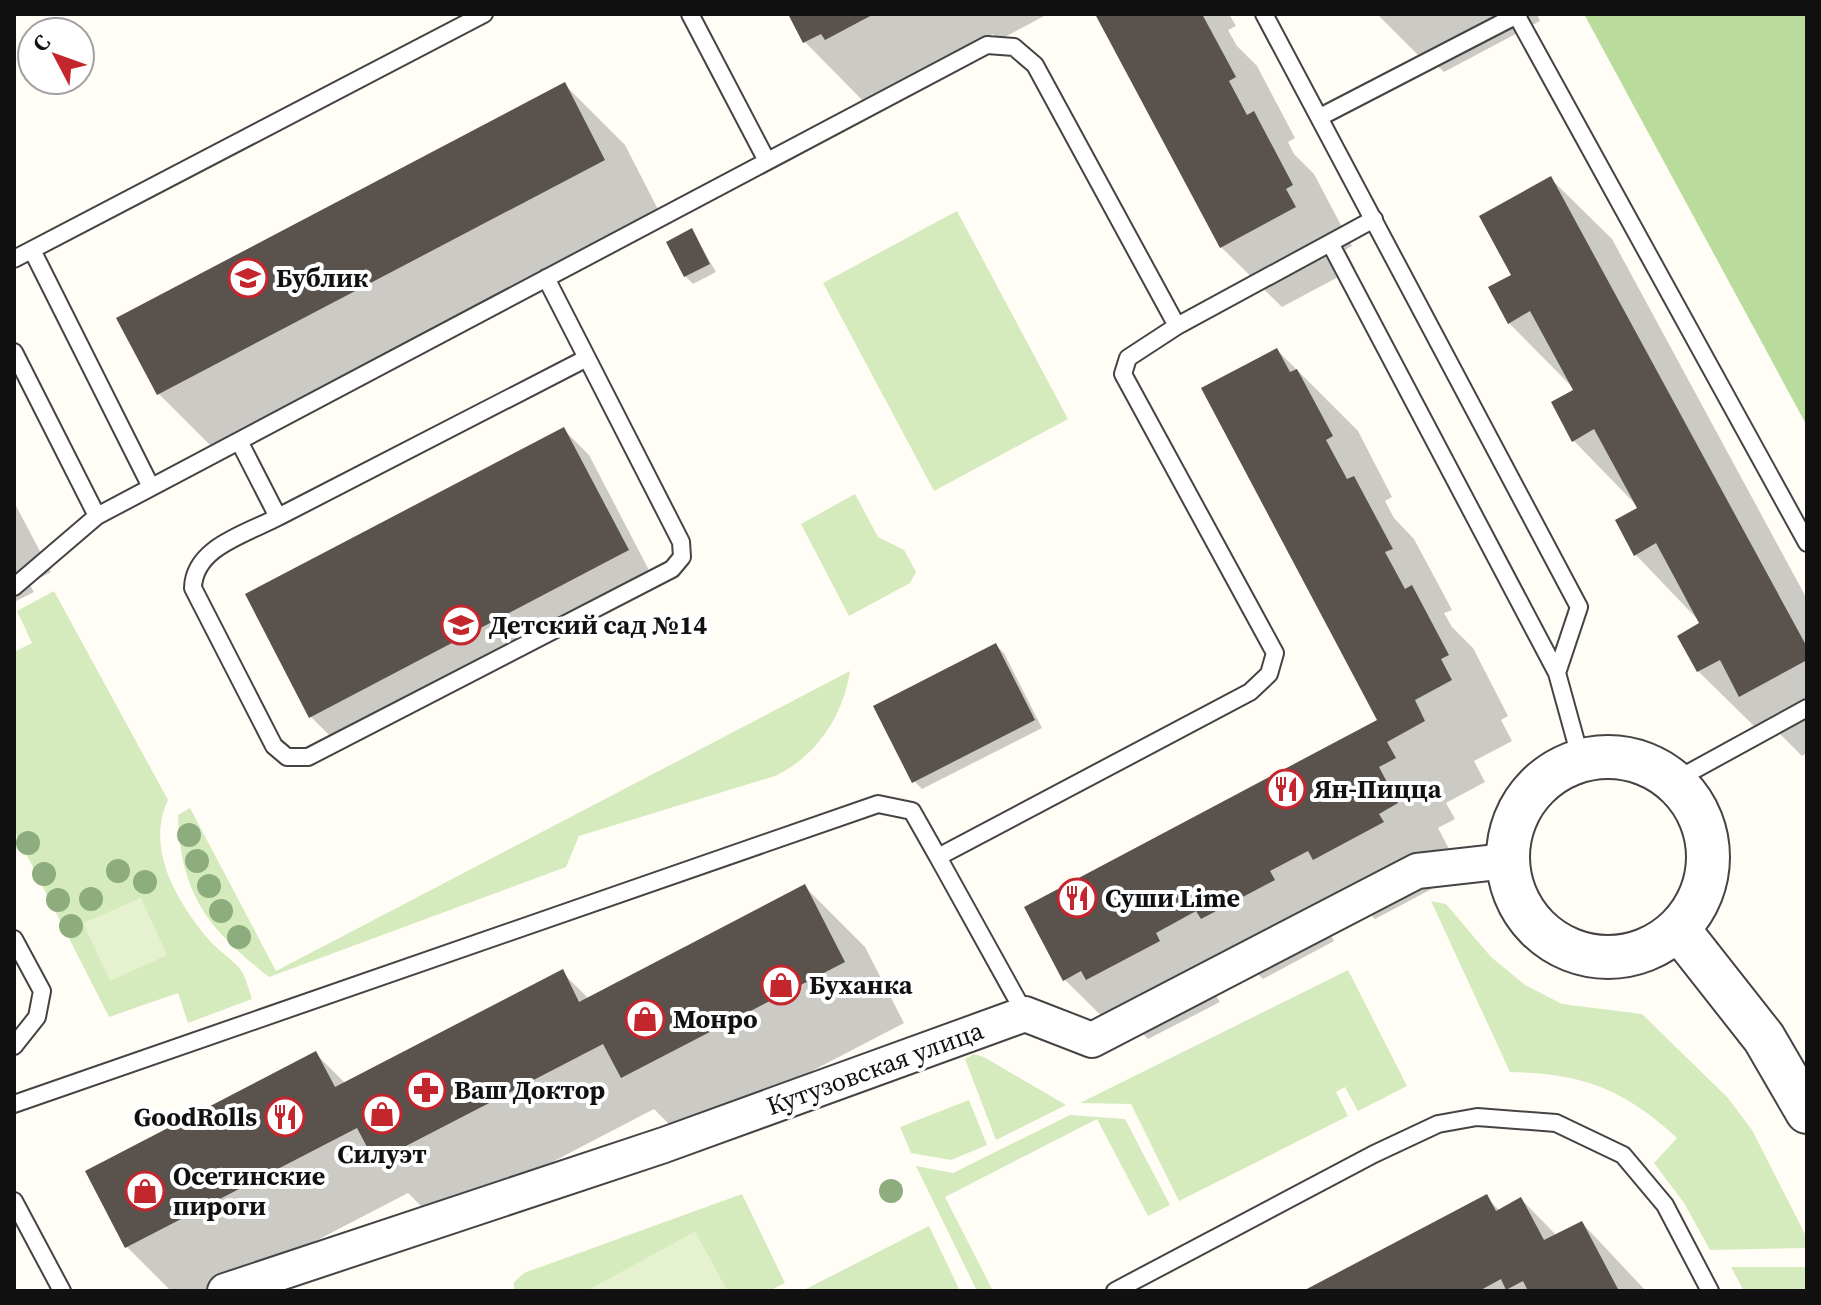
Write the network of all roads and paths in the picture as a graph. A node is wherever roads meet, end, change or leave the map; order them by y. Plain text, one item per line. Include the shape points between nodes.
1 (484, 14) edge
2 (690, 14) edge
3 (1264, 14) edge
4 (1518, 15) edge
5 (1320, 117) junction
6 (767, 161) junction
7 (1374, 219) junction
8 (1330, 243) junction
9 (32, 250) junction
10 (14, 259) edge
11 (546, 278) junction
12 (1177, 326) junction
13 (14, 352) edge
14 (587, 358) junction
15 (239, 441) junction
16 (151, 487) junction
17 (97, 516) junction
18 (278, 517) junction
19 (1807, 543) edge
20 (14, 587) edge
21 (1557, 673) junction
22 (1807, 708) edge
23 (1581, 760) junction
24 (1674, 781) junction
25 (938, 857) junction
26 (1506, 861) junction
27 (1679, 930) junction
28 (14, 939) edge
29 (1025, 1014) junction
30 (14, 1046) edge
31 (14, 1104) edge
32 (1807, 1112) edge
33 (14, 1201) edge
34 (62, 1291) edge
35 (225, 1291) edge
36 (1115, 1291) edge
37 (1710, 1291) edge

1 - 9 lane
2 - 6 lane
3 - 5 lane
4 - 5 lane
4 - 19 lane
5 - 7 lane
6 - 11 lane
6 - 12 lane via 987,45 1014,47 1035,65
7 - 8 lane
7 - 21 lane via 1579,607
8 - 12 lane
8 - 21 lane
9 - 10 lane
9 - 16 lane
11 - 14 lane
11 - 15 lane
12 - 25 lane via 1128,358 1123,374 1275,653 1269,674 1250,692
13 - 17 lane
14 - 18 lane
14 - 18 lane via 681,542 682,557 672,569 308,757 287,757 274,746 193,588 194,571 207,554
15 - 16 lane
15 - 18 lane
16 - 17 lane
17 - 20 lane
21 - 23 lane
22 - 24 lane
23 - 24 street via 1624,759 1646,764
23 - 26 street via 1541,781 1515,817
24 - 27 street via 1699,814 1709,854 1702,895
25 - 29 lane
25 - 31 lane via 912,811 878,804
26 - 27 street via 1519,906 1549,941 1593,958 1639,954
26 - 29 street via 1417,871 1092,1040
27 - 32 street via 1764,1038
28 - 30 lane via 42,991 37,1017
29 - 35 street, Кутузовская улица via 664,1145
33 - 34 lane
36 - 37 lane via 1374,1154 1438,1124 1477,1117 1556,1123 1623,1155 1665,1205

